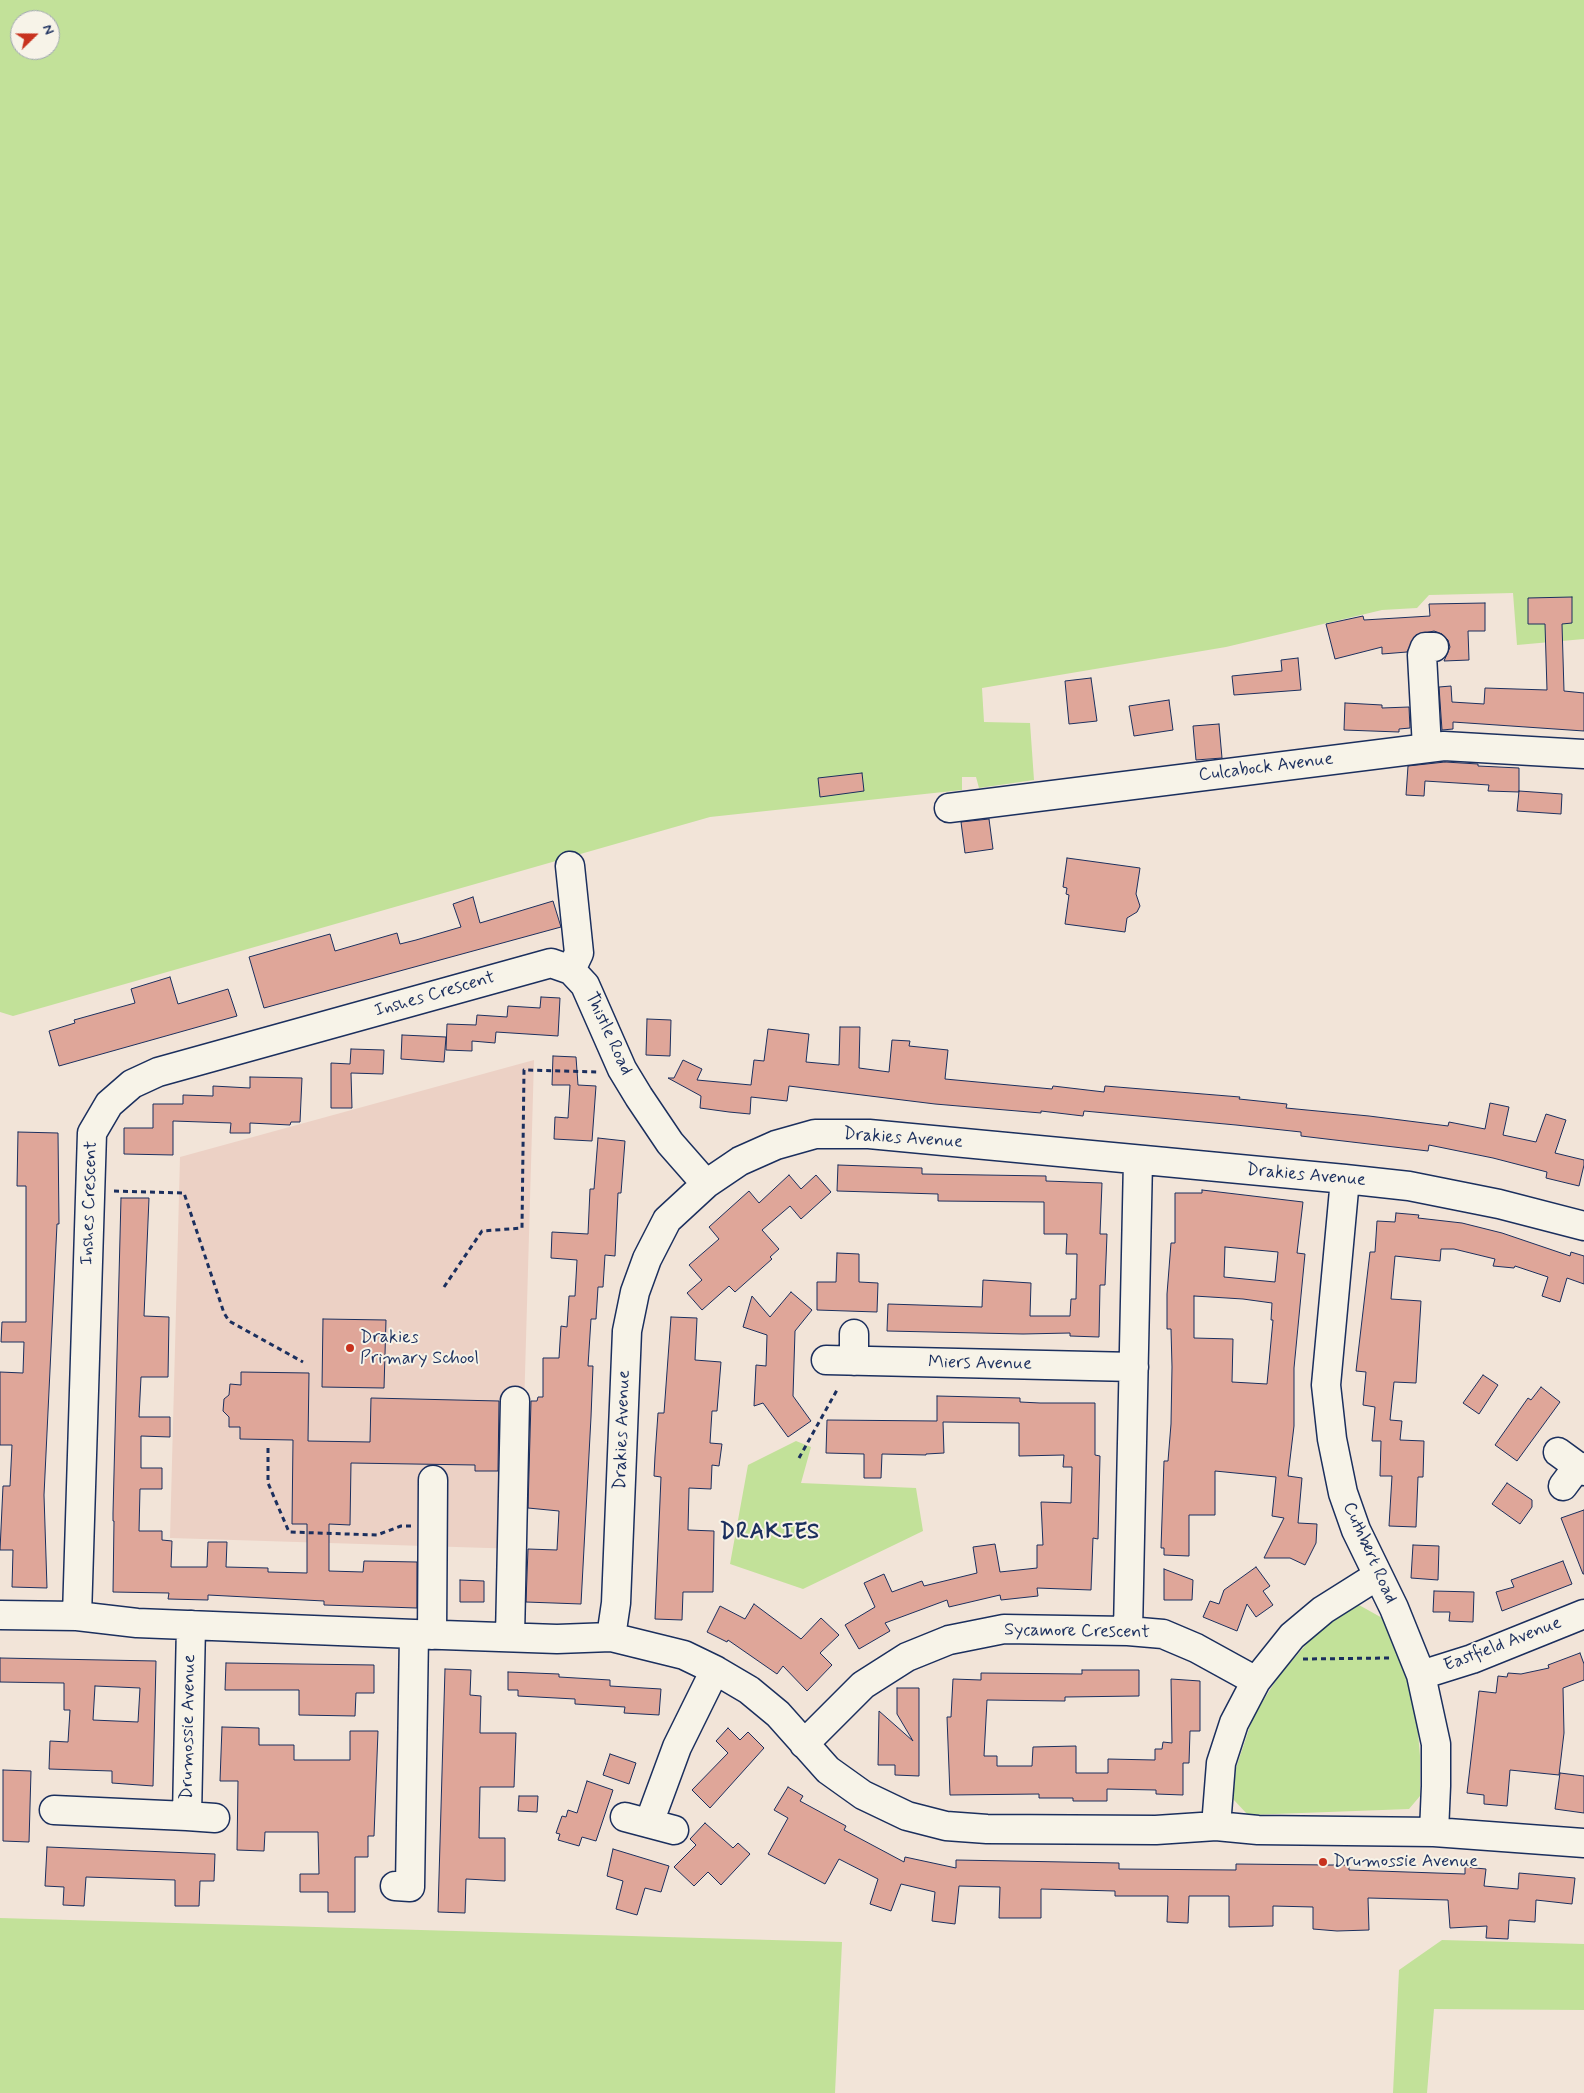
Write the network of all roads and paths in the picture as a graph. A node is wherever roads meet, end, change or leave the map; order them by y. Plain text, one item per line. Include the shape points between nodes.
1 (1434, 647) dead end
2 (1427, 748) junction
3 (1584, 754) edge
4 (949, 808) dead end
5 (570, 866) dead end
6 (572, 970) junction
7 (622, 1069) junction
8 (1138, 1160) junction
9 (1345, 1179) junction
10 (706, 1184) junction
11 (89, 1191) junction
12 (1584, 1226) edge
13 (444, 1287) dead end
14 (826, 1360) dead end
15 (303, 1362) dead end
16 (1134, 1367) junction
17 (837, 1390) dead end
18 (515, 1401) dead end
19 (268, 1448) dead end
20 (799, 1458) dead end
21 (433, 1480) dead end
22 (432, 1525) junction
23 (1378, 1576) junction
24 (1584, 1614) edge
25 (0, 1615) edge
26 (77, 1616) junction
27 (191, 1625) junction
28 (1128, 1630) junction
29 (423, 1634) junction
30 (510, 1637) junction
31 (611, 1637) junction
32 (1272, 1659) junction
33 (1418, 1664) junction
34 (715, 1670) junction
35 (1256, 1681) junction
36 (804, 1744) junction
37 (54, 1810) dead end
38 (187, 1816) junction
39 (215, 1818) dead end
40 (650, 1823) dead end
41 (1216, 1826) junction
42 (1434, 1832) junction
43 (1584, 1843) edge
44 (395, 1886) dead end

1 - 2 street via 1425,647 1422,655
2 - 3 street, Culcabock Avenue via 1444,746
2 - 4 street, Culcabock Avenue
5 - 6 street via 578,953
6 - 7 street, Thistle Road via 586,985
6 - 11 street, Inshes Crescent via 551,963 158,1072 132,1084 109,1104 92,1133
7 - 10 street, Thistle Road via 670,1143
7 - 13 path via 610,1073 524,1070 522,1228 482,1230
8 - 9 street, Drakies Avenue
8 - 10 street, Drakies Avenue via 869,1134 815,1134 740,1160
8 - 16 street
9 - 12 street, Drakies Avenue via 1409,1186 1499,1204
9 - 23 street, Cuthbert Road via 1326,1385 1343,1494
10 - 31 street, Drakies Avenue via 667,1220 647,1258 635,1292 627,1331 616,1604
11 - 15 path via 184,1193 229,1321
11 - 26 street, Inshes Crescent
14 - 16 street, Miers Avenue via 854,1348
16 - 28 street
17 - 20 path
18 - 30 street
19 - 22 path via 268,1483 288,1532 377,1535 400,1526
21 - 22 street
22 - 29 street
23 - 32 street via 1323,1610 1292,1636
23 - 33 street, Cuthbert Road
24 - 33 street, Eastfield Avenue via 1472,1659
25 - 26 street
26 - 27 street
27 - 29 street
27 - 38 street, Drumossie Avenue
28 - 35 street, Sycamore Crescent via 1163,1634
28 - 36 street, Sycamore Crescent via 1004,1629 950,1640 907,1657 863,1685
29 - 30 street
29 - 44 street via 410,1887
30 - 31 street
31 - 34 street via 684,1656
32 - 33 path via 1403,1658
32 - 35 street
33 - 42 street, Cuthbert Road via 1436,1744
34 - 36 street via 749,1690 778,1714
34 - 40 street via 677,1747
35 - 41 street via 1234,1723 1221,1763
36 - 41 street via 828,1770 863,1796 907,1816 946,1826 1156,1830
37 - 38 street, Drumossie Avenue via 80,1800
38 - 39 street
41 - 42 street via 1258,1830
42 - 43 street

